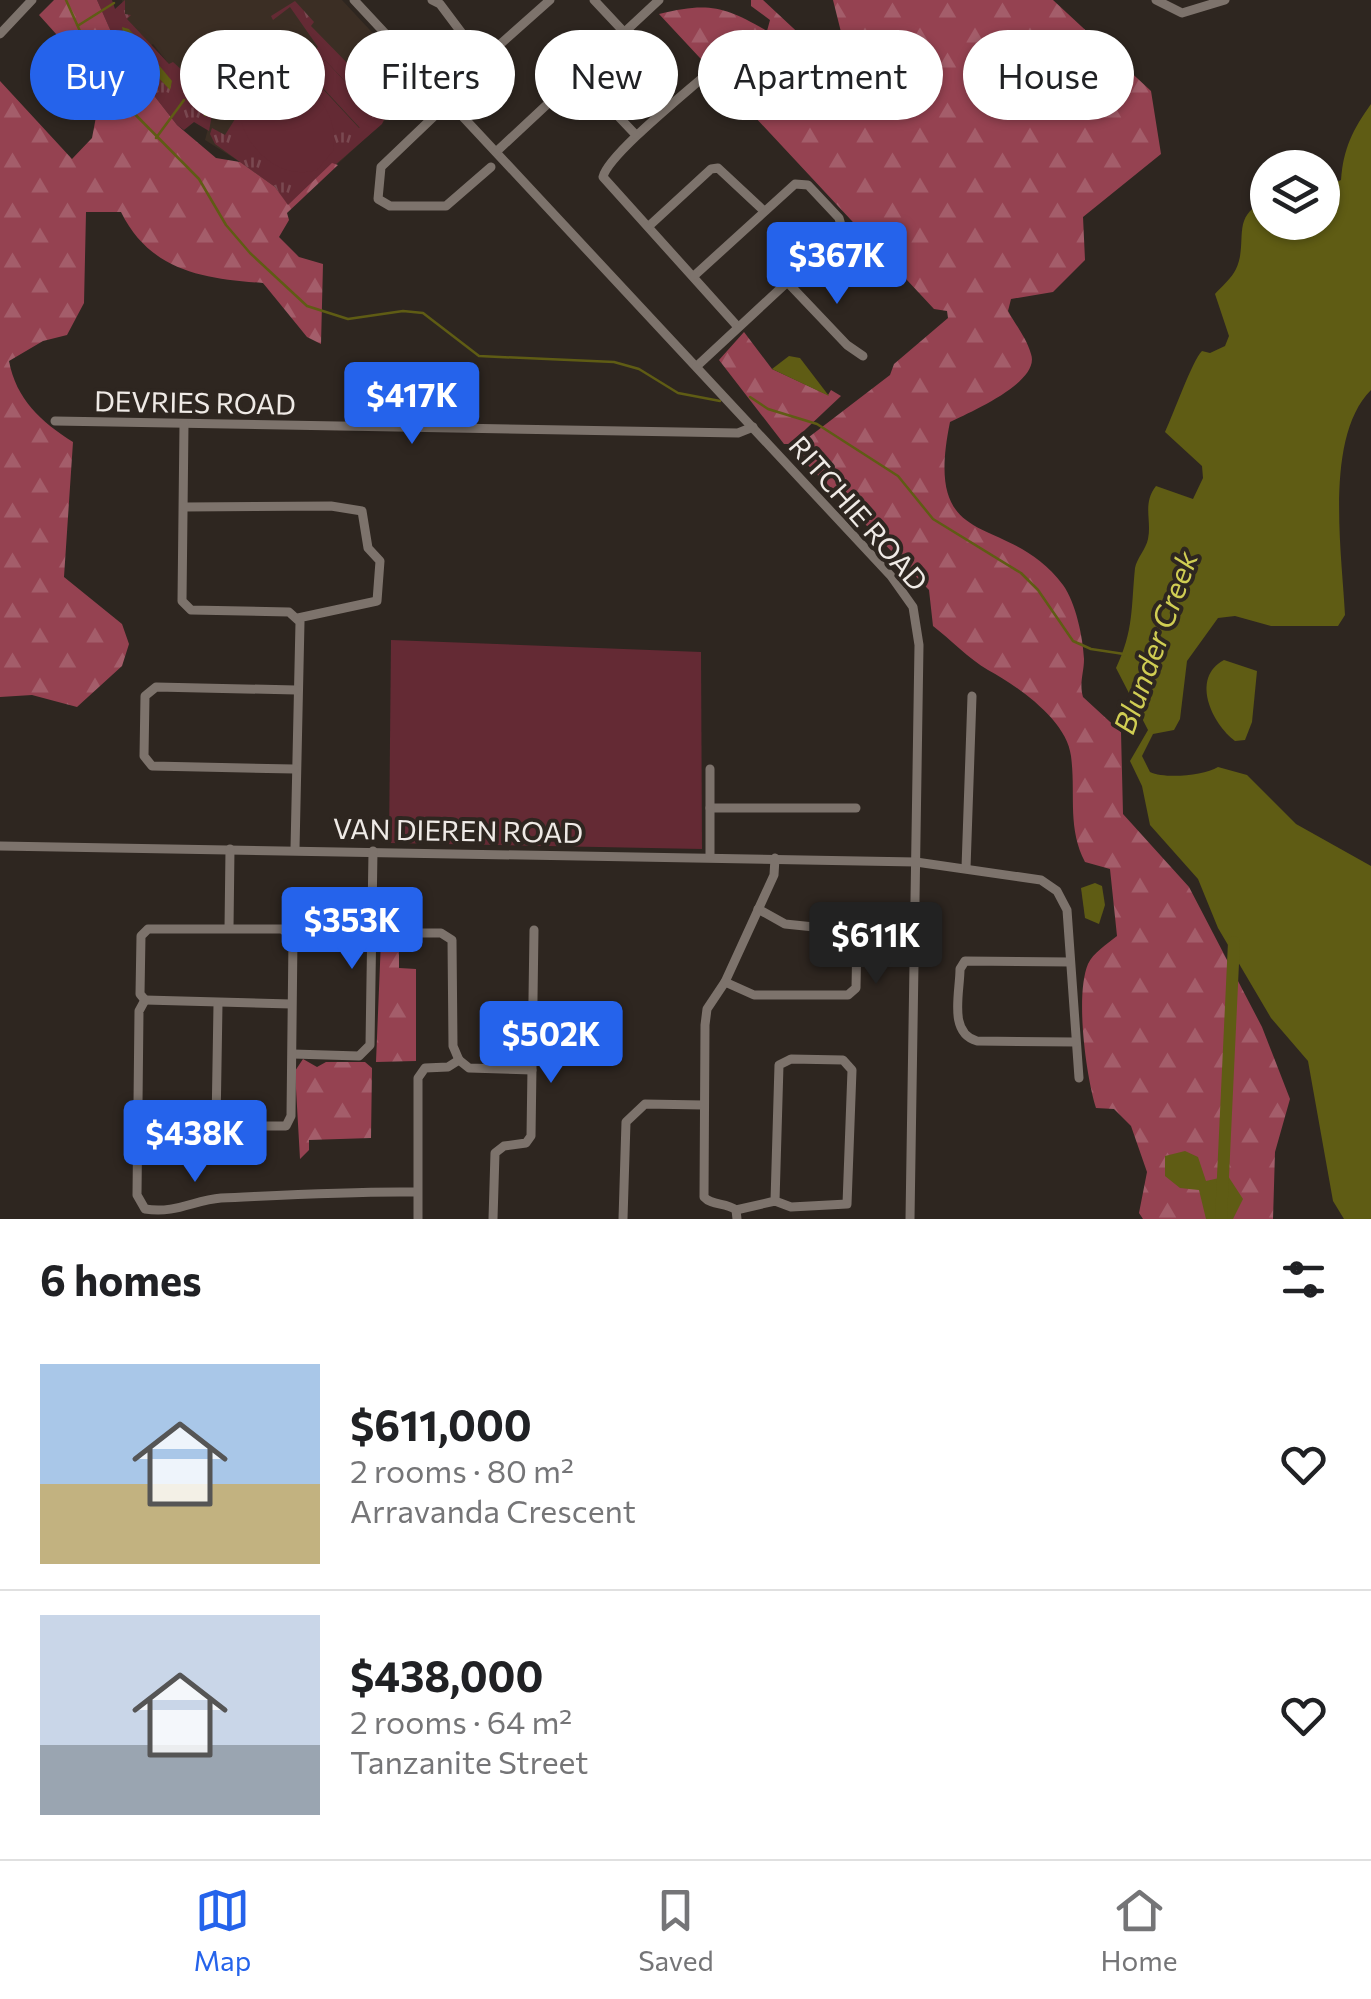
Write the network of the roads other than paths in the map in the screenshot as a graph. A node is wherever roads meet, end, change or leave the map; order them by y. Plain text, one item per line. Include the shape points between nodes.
1 (32, 0) edge
2 (354, 0) edge
3 (550, 0) edge
4 (594, 0) edge
5 (659, 0) edge
6 (1156, 0) edge
7 (1225, 0) edge
8 (439, 1) edge
9 (381, 30) edge
10 (622, 30) edge
11 (626, 30) edge
12 (0, 34) edge
13 (698, 82) edge
14 (535, 115) edge
15 (431, 120) edge
16 (464, 120) edge
17 (621, 120) edge
18 (635, 134) junction
19 (496, 152) junction
20 (491, 167) dead end
21 (762, 210) junction
22 (649, 226) junction
23 (842, 229) junction
24 (696, 275) junction
25 (890, 282) dead end
26 (788, 284) junction
27 (738, 327) junction
28 (863, 356) dead end
29 (697, 366) junction
30 (55, 421) dead end
31 (184, 424) junction
32 (753, 427) junction
33 (185, 506) junction
34 (298, 618) junction
35 (296, 690) junction
36 (972, 696) dead end
37 (294, 769) junction
38 (710, 769) dead end
39 (710, 808) junction
40 (856, 808) dead end
41 (0, 846) edge
42 (230, 849) junction
43 (295, 849) junction
44 (373, 851) junction
45 (710, 857) junction
46 (776, 858) junction
47 (916, 862) junction
48 (966, 868) junction
49 (758, 909) junction
50 (230, 928) junction
51 (534, 930) dead end
52 (372, 934) junction
53 (1070, 962) junction
54 (725, 982) junction
55 (145, 1000) junction
56 (218, 1004) junction
57 (290, 1004) junction
58 (1076, 1042) junction
59 (292, 1054) junction
60 (459, 1060) junction
61 (532, 1070) junction
62 (1079, 1078) dead end
63 (704, 1104) junction
64 (216, 1126) junction
65 (140, 1138) junction
66 (416, 1192) junction
67 (775, 1201) junction
68 (736, 1214) edge
69 (418, 1219) edge
70 (493, 1219) edge
71 (623, 1219) edge
72 (910, 1219) edge

1 - 12 street
2 - 9 street, RITCHIE ROAD
3 - 8 street via 488,55 474,48
4 - 10 street
5 - 11 street
6 - 7 street via 1182,13
13 - 18 street
14 - 19 street
15 - 20 street via 381,167 378,198 390,206 446,206
16 - 19 street, RITCHIE ROAD
17 - 18 street
18 - 22 street via 604,178
19 - 29 street, RITCHIE ROAD
21 - 22 street via 718,168
21 - 23 street via 800,183 839,218
21 - 24 street
22 - 24 street
23 - 25 street via 882,265
23 - 26 street
24 - 27 street
26 - 27 street
26 - 28 street
27 - 29 street
29 - 32 street, RITCHIE ROAD
30 - 31 street, DEVRIES ROAD
31 - 32 street, DEVRIES ROAD via 738,432
31 - 33 street
32 - 47 street, RITCHIE ROAD via 913,607 919,645
33 - 34 street via 186,608 289,612
33 - 34 street via 362,511 368,548 380,562 377,601
34 - 35 street
35 - 37 street
35 - 37 street via 156,687 145,696 144,756 152,766
36 - 48 street
37 - 43 street
38 - 39 street
39 - 40 street
39 - 45 street
41 - 42 street, VAN DIEREN ROAD
42 - 43 street, VAN DIEREN ROAD
42 - 50 street
43 - 44 street, VAN DIEREN ROAD
44 - 45 street, VAN DIEREN ROAD
44 - 52 street
45 - 46 street, VAN DIEREN ROAD
46 - 47 street, VAN DIEREN ROAD
46 - 49 street
47 - 48 street, VAN DIEREN ROAD
47 - 72 street, RITCHIE ROAD
48 - 53 street, VAN DIEREN ROAD via 1041,880 1057,891 1067,910
49 - 54 street
49 - 54 street via 785,924 853,931 856,988 848,995 754,995
50 - 55 street via 144,932
50 - 57 street via 282,929 293,937
51 - 61 street
52 - 59 street via 367,1050 359,1056
52 - 60 street via 441,933 452,940 453,1046
53 - 58 street
53 - 58 street via 966,961 960,969 959,1027 976,1041
54 - 63 street via 707,1009
55 - 56 street
55 - 65 street via 139,1011
56 - 57 street
56 - 64 street
57 - 59 street
58 - 62 street
59 - 64 street via 286,1126
60 - 61 street via 469,1068
60 - 66 street via 425,1068 418,1078
61 - 70 street via 530,1136 495,1153
63 - 68 street via 704,1197
63 - 71 street via 645,1104 626,1122
64 - 65 street
65 - 66 street via 136,1195 148,1210 309,1191
66 - 69 street
67 - 67 street via 779,1065 791,1059 844,1060 852,1070 850,1199 841,1207
67 - 68 street

